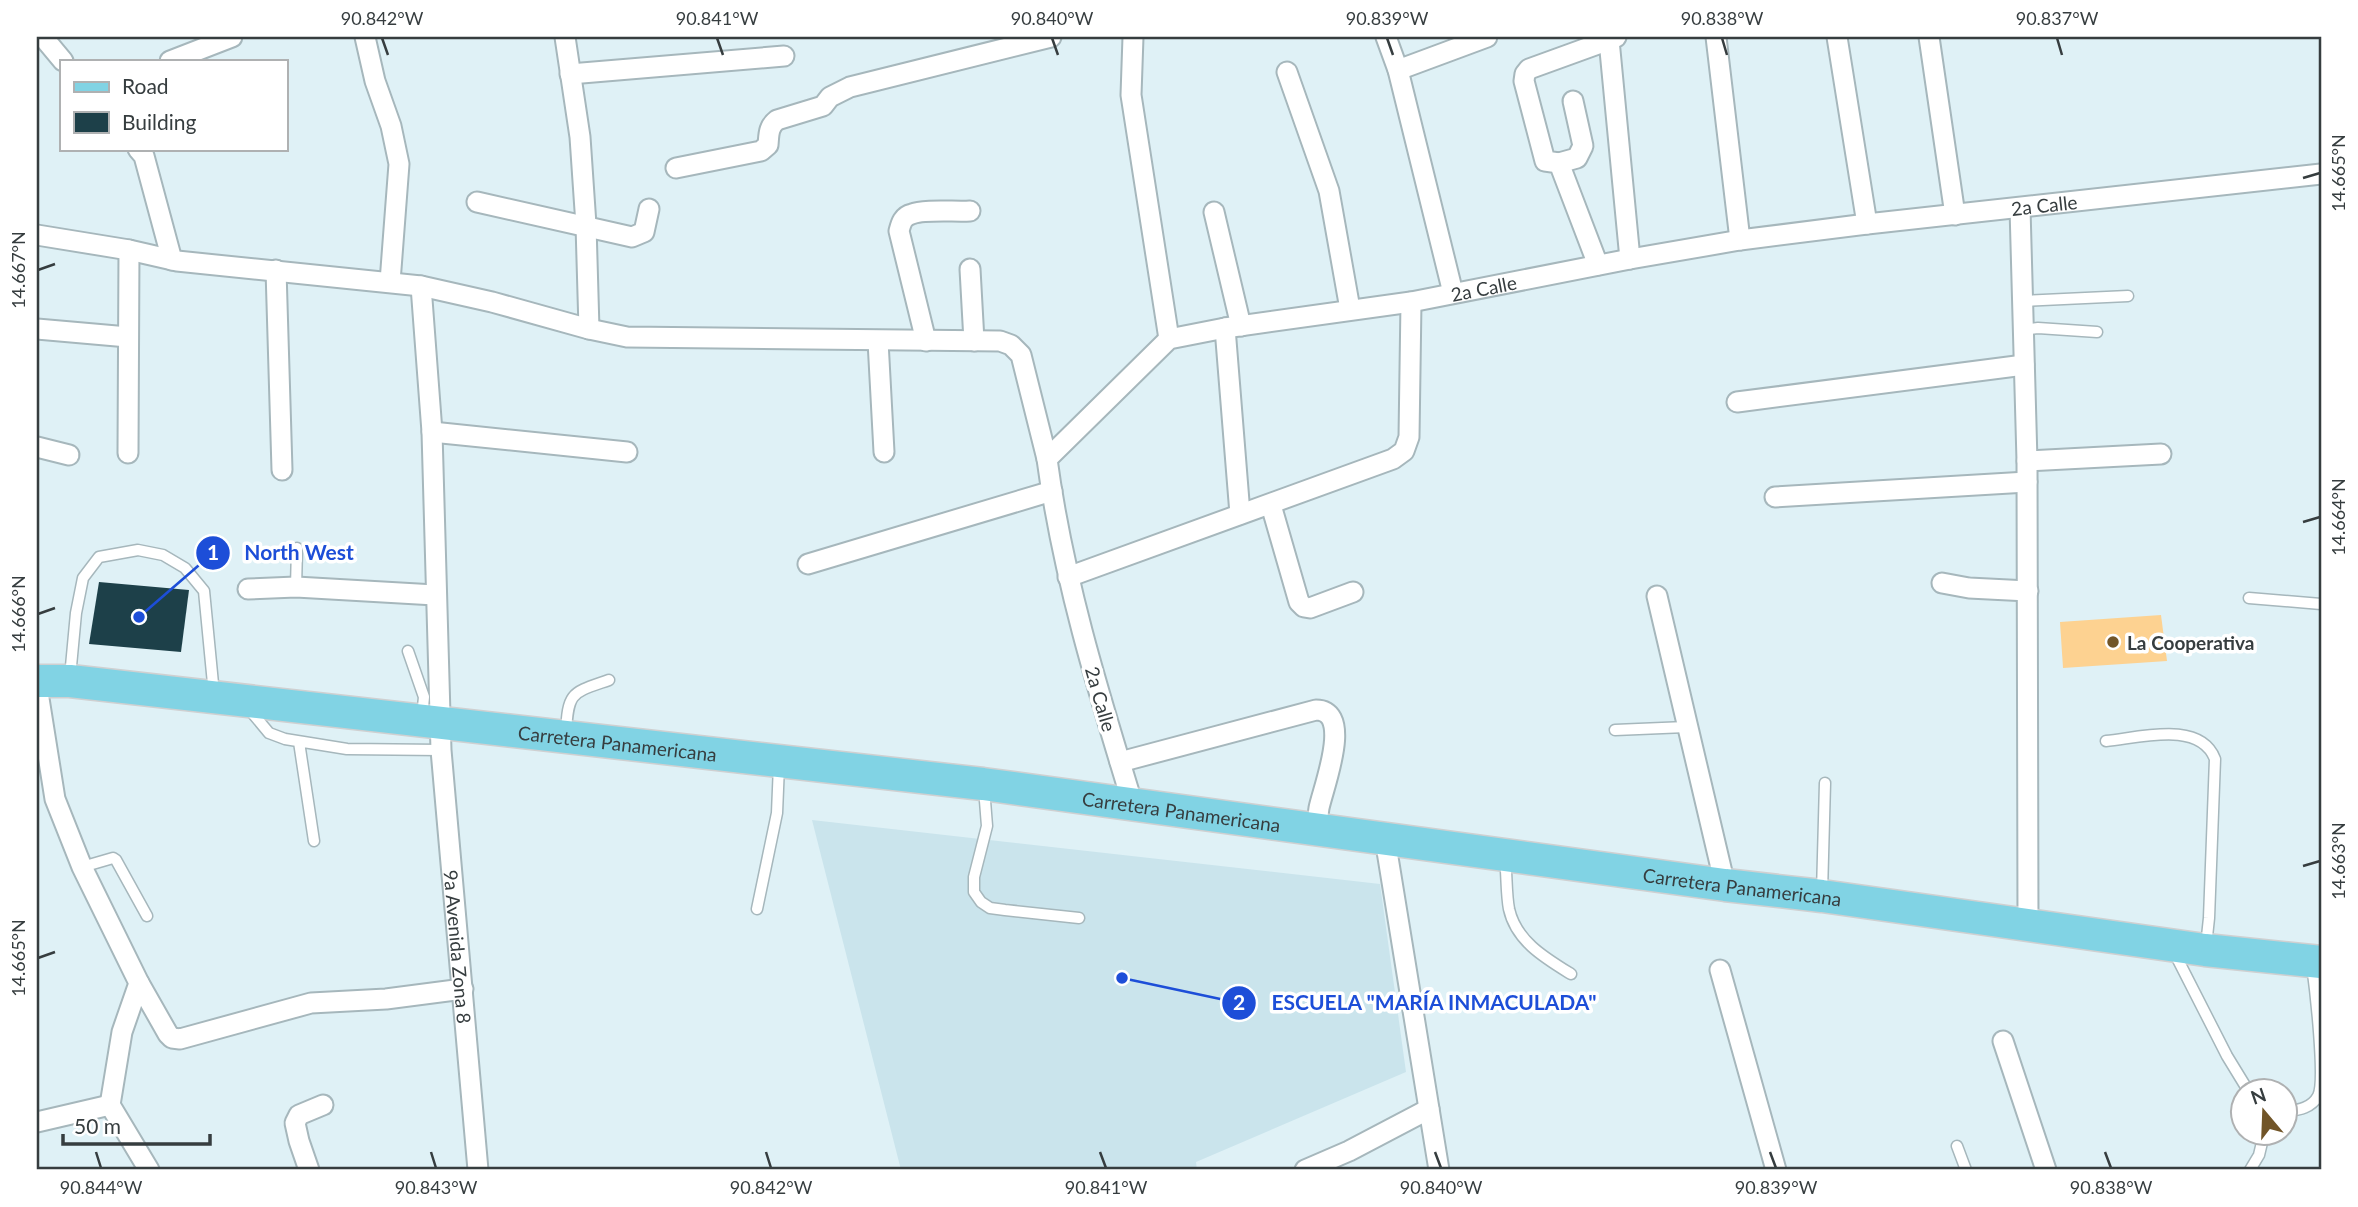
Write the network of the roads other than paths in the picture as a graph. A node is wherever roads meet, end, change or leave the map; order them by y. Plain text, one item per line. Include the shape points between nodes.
1 (232, 37) edge
2 (365, 37) edge
3 (565, 37) edge
4 (1051, 37) edge
5 (1132, 37) edge
6 (1386, 37) edge
7 (1487, 37) edge
8 (1716, 37) edge
9 (1837, 37) edge
10 (1929, 37) edge
11 (1613, 38) edge
12 (763, 47) edge
13 (784, 56) dead end
14 (173, 60) edge
15 (1398, 70) junction
16 (1287, 72) dead end
17 (570, 74) junction
18 (1573, 101) dead end
19 (139, 150) edge
20 (1559, 163) junction
21 (676, 168) dead end
22 (2321, 174) edge
23 (477, 202) dead end
24 (2020, 208) junction
25 (649, 209) dead end
26 (970, 211) dead end
27 (1214, 212) dead end
28 (1955, 215) junction
29 (1867, 224) junction
30 (586, 225) junction
31 (37, 235) edge
32 (1740, 240) junction
33 (129, 250) junction
34 (1630, 259) junction
35 (172, 260) junction
36 (1598, 265) junction
37 (970, 269) dead end
38 (276, 270) junction
39 (390, 282) junction
40 (421, 286) junction
41 (1453, 292) junction
42 (2128, 296) dead end
43 (2022, 301) junction
44 (1411, 302) junction
45 (1350, 309) junction
46 (1233, 327) junction
47 (37, 329) edge
48 (589, 329) junction
49 (2023, 330) junction
50 (2097, 332) dead end
51 (128, 337) junction
52 (1169, 339) junction
53 (878, 341) junction
54 (926, 341) junction
55 (974, 341) junction
56 (2024, 365) junction
57 (1737, 402) dead end
58 (432, 432) junction
59 (37, 447) edge
60 (626, 452) dead end
61 (884, 452) dead end
62 (128, 453) dead end
63 (2161, 454) dead end
64 (69, 455) dead end
65 (1047, 459) junction
66 (2027, 461) junction
67 (282, 470) dead end
68 (2027, 482) junction
69 (1052, 491) junction
70 (1775, 497) dead end
71 (1271, 505) junction
72 (1240, 514) junction
73 (297, 548) dead end
74 (808, 564) dead end
75 (1068, 577) junction
76 (1942, 583) dead end
77 (296, 587) junction
78 (248, 589) dead end
79 (2028, 591) junction
80 (1353, 592) dead end
81 (435, 595) junction
82 (1657, 596) dead end
83 (2249, 598) dead end
84 (2321, 604) edge
85 (408, 651) dead end
86 (609, 680) dead end
87 (70, 681) junction
88 (37, 683) edge
89 (229, 699) junction
90 (1686, 727) junction
91 (1615, 730) dead end
92 (434, 731) junction
93 (565, 737) junction
94 (2106, 741) dead end
95 (299, 742) junction
96 (779, 761) junction
97 (1120, 762) junction
98 (1825, 783) dead end
99 (984, 784) junction
100 (1133, 805) junction
101 (1316, 830) junction
102 (1385, 839) junction
103 (314, 841) dead end
104 (1505, 855) junction
105 (82, 867) junction
106 (1725, 885) junction
107 (1822, 895) junction
108 (757, 909) dead end
109 (147, 916) dead end
110 (1079, 918) dead end
111 (2028, 926) junction
112 (2171, 945) junction
113 (2205, 950) junction
114 (2316, 961) edge
115 (1720, 970) dead end
116 (1571, 974) dead end
117 (139, 983) junction
118 (463, 989) junction
119 (2003, 1041) dead end
120 (2241, 1078) edge
121 (110, 1105) junction
122 (323, 1105) dead end
123 (1429, 1109) junction
124 (2298, 1110) edge
125 (37, 1122) edge
126 (1957, 1146) dead end
127 (2261, 1148) edge
128 (149, 1170) edge
129 (310, 1170) edge
130 (478, 1170) edge
131 (1305, 1170) edge
132 (1439, 1170) edge
133 (1776, 1170) edge
134 (1966, 1170) edge
135 (2046, 1170) edge
136 (2250, 1170) edge

1 - 14 street
2 - 39 street via 399,164
3 - 17 street
4 - 21 street via 850,87 823,106 777,120 761,151
5 - 52 street via 1131,95
6 - 15 street
7 - 15 street
8 - 32 street
9 - 29 street
10 - 28 street
11 - 20 street via 1525,74 1545,161
11 - 34 street
12 - 13 street
12 - 17 street
15 - 41 street
16 - 45 street via 1329,191
17 - 30 street
18 - 20 street via 1583,146 1577,158
19 - 35 street
20 - 36 street
22 - 24 street, 2a Calle
23 - 30 street
24 - 28 street, 2a Calle
24 - 43 street
25 - 30 street via 644,232 632,237
26 - 54 street via 913,213 901,224
27 - 46 street
28 - 29 street, 2a Calle
29 - 32 street, 2a Calle
30 - 48 street
31 - 33 street, 2a Calle
32 - 34 street, 2a Calle
33 - 35 street, 2a Calle
33 - 51 street
34 - 36 street, 2a Calle
35 - 38 street, 2a Calle
36 - 41 street, 2a Calle
37 - 55 street
38 - 39 street, 2a Calle
38 - 67 street
39 - 40 street, 2a Calle
40 - 48 street, 2a Calle
40 - 58 street, 9a Avenida Zona 8
41 - 44 street, 2a Calle
42 - 43 lane
43 - 49 street
44 - 45 street, 2a Calle
44 - 71 street via 1409,437 1404,451
45 - 46 street, 2a Calle
46 - 52 street, 2a Calle
46 - 72 street
47 - 51 street
48 - 53 street, 2a Calle via 664,339
49 - 50 lane
49 - 56 street
51 - 62 street
52 - 65 street
53 - 54 street, 2a Calle
53 - 61 street
54 - 55 street, 2a Calle
55 - 65 street, 2a Calle via 1000,341 1021,355
56 - 57 street
56 - 66 street
58 - 60 street
58 - 81 street, 9a Avenida Zona 8
59 - 64 street
63 - 66 street
65 - 69 street, 2a Calle
66 - 68 street
68 - 70 street
68 - 79 street
69 - 74 street
69 - 75 street, 2a Calle
71 - 72 street
71 - 80 street via 1304,607
72 - 75 street
73 - 77 lane
75 - 97 street, 2a Calle
76 - 79 street
77 - 78 street
77 - 81 street
79 - 111 street
81 - 92 street, 9a Avenida Zona 8
82 - 90 street
83 - 84 lane
85 - 92 lane
86 - 93 lane via 577,691 570,699
87 - 88 main road, Carretera Panamericana
87 - 89 main road, Carretera Panamericana
87 - 89 lane via 83,578 99,557 138,551 163,555 185,568 204,591
88 - 105 street via 55,799
89 - 92 main road, Carretera Panamericana
89 - 95 lane via 269,733
90 - 91 lane
90 - 106 street
92 - 93 main road, Carretera Panamericana
92 - 95 lane via 347,749
92 - 118 street, 9a Avenida Zona 8
93 - 96 main road, Carretera Panamericana
94 - 113 lane via 2179,734 2203,741 2212,751
95 - 103 lane
96 - 99 main road, Carretera Panamericana
96 - 108 lane via 777,813
97 - 100 street, 2a Calle
97 - 101 street via 1324,710 1334,722 1334,757
98 - 107 lane
99 - 100 main road, Carretera Panamericana
99 - 110 lane via 987,826 974,877 974,892 981,902 1005,911
100 - 101 main road, Carretera Panamericana
101 - 102 main road, Carretera Panamericana
102 - 104 main road, Carretera Panamericana
102 - 123 street
104 - 106 main road, Carretera Panamericana
104 - 116 lane via 1510,910 1520,933 1539,954
105 - 109 lane via 116,860
105 - 117 street
106 - 107 main road, Carretera Panamericana
107 - 111 main road, Carretera Panamericana
111 - 112 main road, Carretera Panamericana
112 - 113 main road, Carretera Panamericana
112 - 120 lane
113 - 114 main road, Carretera Panamericana
114 - 124 lane via 2321,1083 2318,1096
115 - 133 street
117 - 118 street via 168,1034 180,1039 312,1003
117 - 121 street via 122,1032
118 - 130 street, 9a Avenida Zona 8
119 - 135 street
121 - 125 street
121 - 128 street
122 - 129 street via 299,1115 295,1123
123 - 131 street
123 - 132 street
126 - 134 lane
127 - 136 lane

